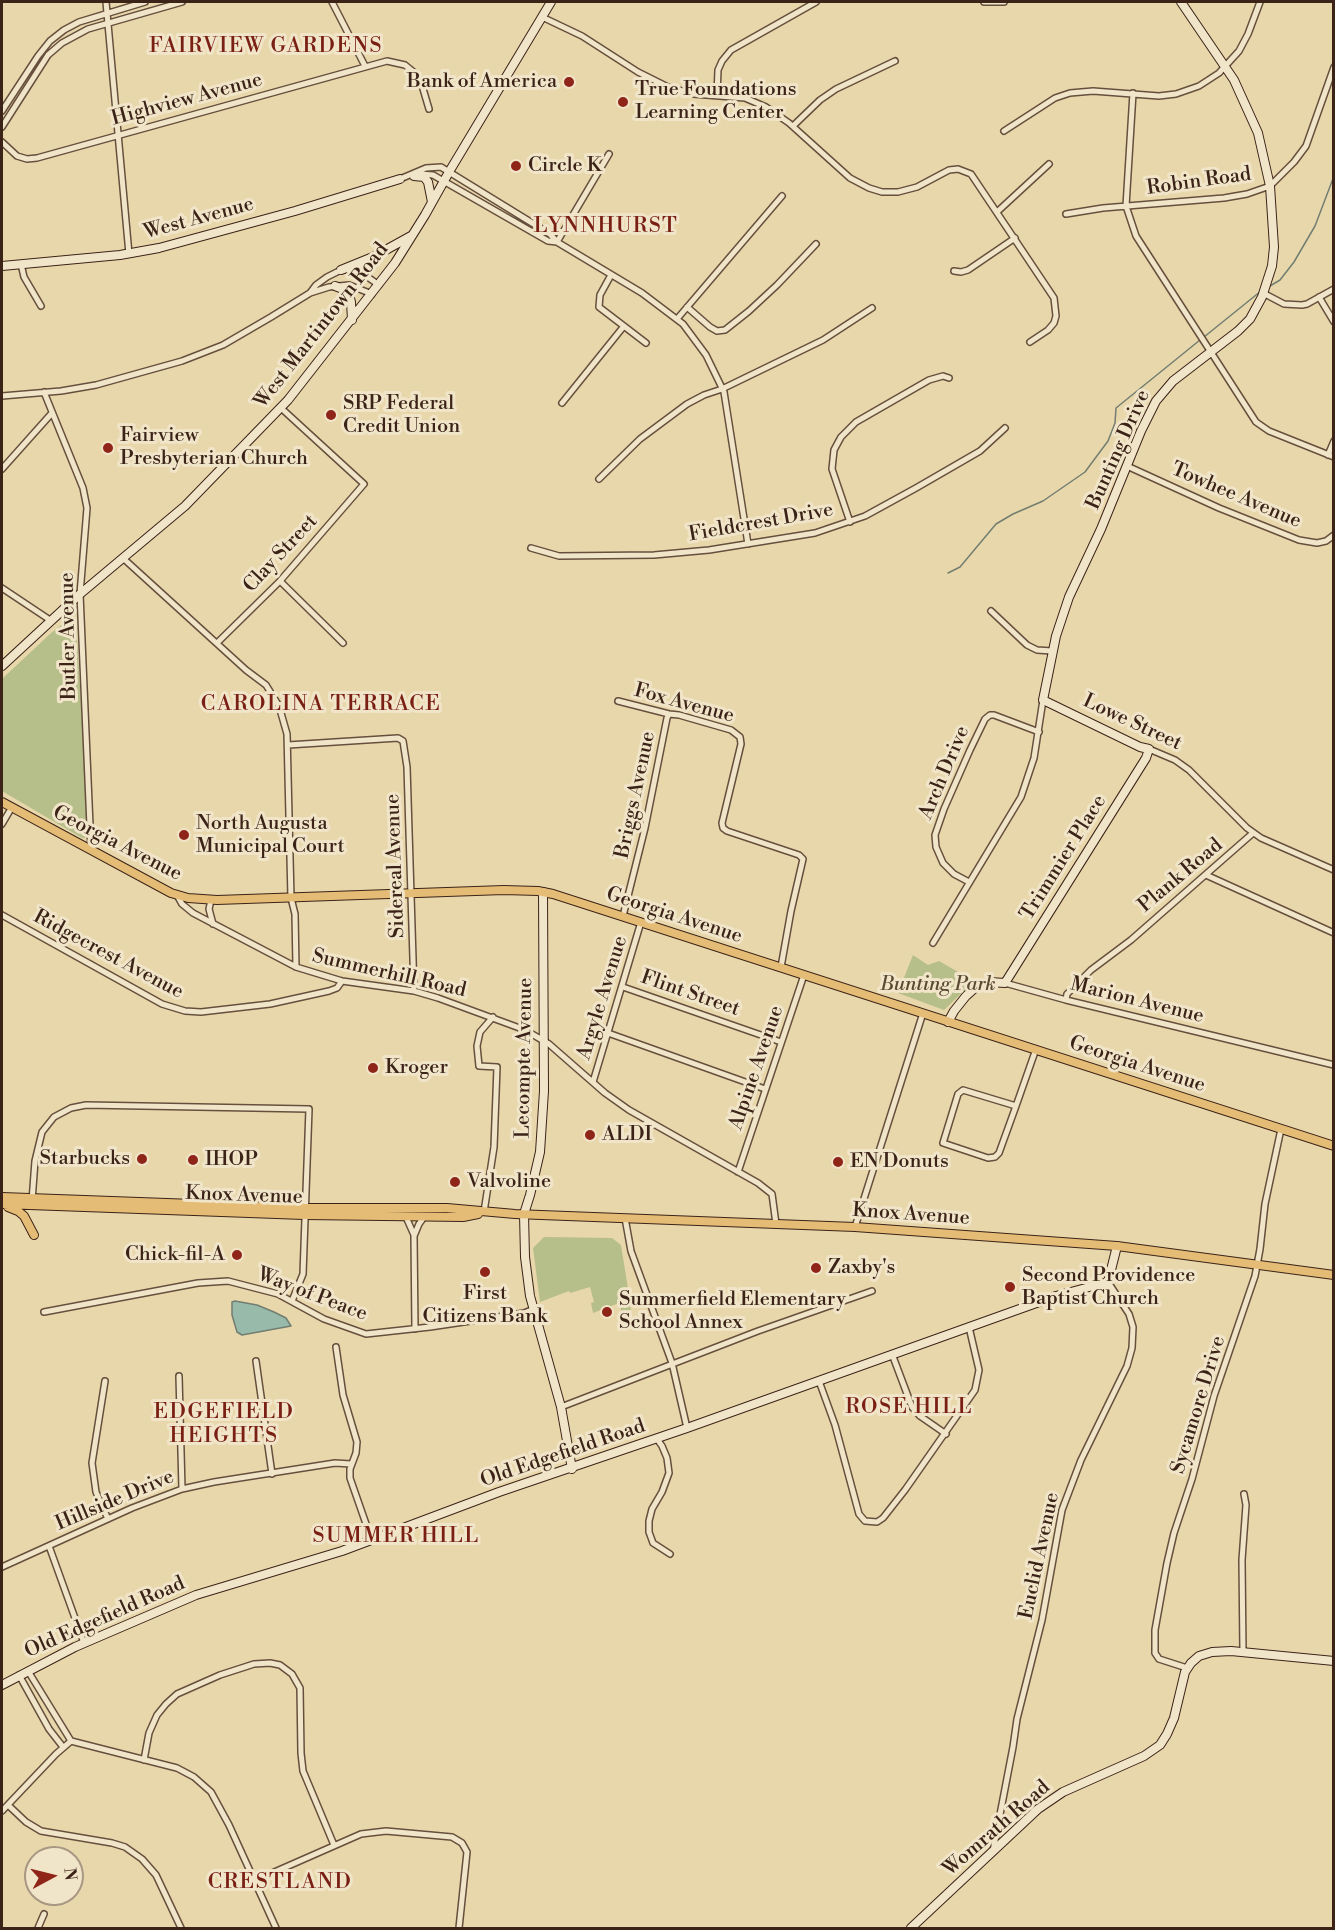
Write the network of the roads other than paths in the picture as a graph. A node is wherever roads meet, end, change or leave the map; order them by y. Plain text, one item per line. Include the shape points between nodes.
1 (106, 2) edge
2 (145, 2) edge
3 (182, 2) edge
4 (332, 2) edge
5 (551, 2) edge
6 (816, 2) edge
7 (984, 2) edge
8 (1004, 2) edge
9 (1181, 2) edge
10 (1260, 2) edge
11 (107, 12) junction
12 (542, 17) junction
13 (107, 23) junction
14 (895, 60) dead end
15 (365, 66) junction
16 (1225, 66) junction
17 (1334, 67) edge
18 (1133, 93) junction
19 (717, 96) junction
20 (429, 109) dead end
21 (2, 111) edge
22 (793, 126) junction
23 (2, 127) edge
24 (1004, 132) dead end
25 (118, 135) junction
26 (2, 142) edge
27 (609, 154) dead end
28 (1048, 164) dead end
29 (449, 172) junction
30 (414, 176) junction
31 (400, 178) junction
32 (444, 181) junction
33 (1270, 186) junction
34 (782, 196) dead end
35 (432, 204) junction
36 (1126, 206) junction
37 (997, 212) junction
38 (1066, 214) dead end
39 (413, 235) junction
40 (1015, 238) junction
41 (557, 242) junction
42 (816, 244) dead end
43 (129, 254) junction
44 (21, 264) junction
45 (2, 266) edge
46 (341, 270) junction
47 (954, 271) dead end
48 (611, 274) junction
49 (379, 285) junction
50 (335, 286) junction
51 (1334, 288) edge
52 (310, 293) junction
53 (1263, 293) junction
54 (372, 294) junction
55 (1319, 297) junction
56 (41, 306) dead end
57 (687, 307) junction
58 (872, 308) dead end
59 (677, 319) junction
60 (352, 320) junction
61 (1334, 322) edge
62 (624, 326) junction
63 (1030, 342) dead end
64 (646, 343) dead end
65 (1210, 352) junction
66 (949, 378) dead end
67 (723, 389) junction
68 (44, 392) junction
69 (2, 396) edge
70 (562, 403) dead end
71 (281, 408) junction
72 (52, 413) junction
73 (1005, 428) dead end
74 (1334, 441) edge
75 (1331, 456) edge
76 (1127, 466) junction
77 (2, 469) edge
78 (599, 478) dead end
79 (850, 522) junction
80 (1334, 535) edge
81 (748, 544) junction
82 (531, 548) dead end
83 (124, 559) junction
84 (280, 581) junction
85 (2, 588) edge
86 (80, 594) junction
87 (991, 612) dead end
88 (50, 620) junction
89 (217, 643) junction
90 (343, 644) dead end
91 (1052, 651) junction
92 (2, 666) edge
93 (1043, 700) junction
94 (618, 702) dead end
95 (669, 714) junction
96 (1039, 732) junction
97 (288, 745) junction
98 (1149, 749) junction
99 (2, 802) edge
100 (12, 807) junction
101 (2, 824) edge
102 (1253, 833) junction
103 (91, 851) junction
104 (1334, 870) edge
105 (1206, 875) junction
106 (969, 882) junction
107 (412, 892) junction
108 (543, 892) junction
109 (177, 895) junction
110 (291, 898) junction
111 (211, 900) junction
112 (2, 915) edge
113 (623, 916) junction
114 (641, 922) junction
115 (213, 924) junction
116 (1334, 933) edge
117 (933, 943) dead end
118 (296, 967) junction
119 (781, 968) junction
120 (804, 975) junction
121 (342, 981) junction
122 (1005, 983) junction
123 (623, 987) junction
124 (414, 991) junction
125 (1066, 1000) junction
126 (922, 1013) junction
127 (493, 1017) junction
128 (948, 1022) junction
129 (608, 1033) junction
130 (545, 1041) junction
131 (781, 1042) junction
132 (1036, 1049) junction
133 (1334, 1065) edge
134 (593, 1082) junction
135 (765, 1089) junction
136 (1016, 1106) junction
137 (1281, 1129) junction
138 (1334, 1146) edge
139 (738, 1172) junction
140 (2, 1197) edge
141 (32, 1201) junction
142 (2, 1205) edge
143 (304, 1211) junction
144 (484, 1212) junction
145 (524, 1214) junction
146 (405, 1215) junction
147 (426, 1215) junction
148 (625, 1218) junction
149 (776, 1224) junction
150 (855, 1227) junction
151 (34, 1235) dead end
152 (414, 1236) junction
153 (1117, 1246) junction
154 (1257, 1264) junction
155 (1334, 1275) edge
156 (1108, 1282) junction
157 (872, 1291) dead end
158 (292, 1301) junction
159 (534, 1309) junction
160 (44, 1312) dead end
161 (969, 1327) junction
162 (415, 1329) junction
163 (336, 1347) dead end
164 (892, 1354) junction
165 (256, 1361) dead end
166 (672, 1363) junction
167 (180, 1376) dead end
168 (105, 1381) dead end
169 (819, 1381) junction
170 (561, 1407) junction
171 (687, 1428) junction
172 (946, 1434) junction
173 (657, 1439) junction
174 (351, 1464) junction
175 (572, 1469) junction
176 (272, 1474) junction
177 (182, 1489) junction
178 (1244, 1494) dead end
179 (108, 1519) junction
180 (372, 1541) junction
181 (49, 1546) junction
182 (670, 1554) dead end
183 (2, 1567) edge
184 (84, 1643) junction
185 (1243, 1652) junction
186 (1334, 1661) edge
187 (1187, 1668) junction
188 (27, 1671) junction
189 (19, 1675) junction
190 (2, 1685) edge
191 (71, 1742) junction
192 (63, 1747) junction
193 (144, 1760) junction
194 (8, 1804) junction
195 (2, 1811) edge
196 (334, 1845) junction
197 (993, 1852) junction
198 (254, 1881) junction
199 (44, 1914) dead end
200 (38, 1929) edge
201 (181, 1929) edge
202 (276, 1929) edge
203 (459, 1929) edge
204 (911, 1929) edge

1 - 11 street
2 - 11 street
3 - 13 street
4 - 15 street
5 - 12 street, West Martintown Road
6 - 19 street via 731,50 719,66
7 - 8 street
9 - 16 street, Bunting Drive
10 - 16 street via 1244,43
11 - 13 street
11 - 21 street via 71,26 50,41
12 - 19 street via 582,36 659,83 682,92
12 - 29 street, West Martintown Road
13 - 23 street via 79,33 52,51
13 - 25 street
14 - 22 street via 836,89
15 - 20 street, Highview Avenue via 387,61 409,67 419,78
15 - 25 street, Highview Avenue
16 - 18 street via 1206,82 1185,92 1159,96
16 - 33 street, Bunting Drive via 1251,115
17 - 33 street, Robin Road via 1306,146
18 - 24 street via 1085,91 1062,96
18 - 36 street
19 - 22 street via 759,103
22 - 37 street via 862,186 882,192 909,190 945,171 958,169 975,179
25 - 26 street, Highview Avenue via 32,159 17,156
25 - 43 street
27 - 41 street
28 - 37 street
29 - 31 street, West Avenue via 441,167 426,168
29 - 32 street, West Martintown Road
29 - 41 street
30 - 31 street, West Avenue
30 - 32 street, West Avenue via 426,174
30 - 35 street via 424,177 428,182
31 - 43 street, West Avenue
32 - 35 street, West Martintown Road
32 - 41 street, West Avenue via 548,241
33 - 36 street, Robin Road via 1224,198
33 - 53 street, Bunting Drive via 1274,247
34 - 57 street
35 - 39 street, West Martintown Road
36 - 38 street, Robin Road
36 - 65 street via 1146,254
37 - 40 street
39 - 46 street
39 - 49 street, West Martintown Road
40 - 47 street via 968,270
40 - 63 street via 1057,307 1052,326
41 - 48 street
42 - 57 street via 770,292 725,330 710,327
43 - 44 street, West Avenue
44 - 45 street, West Avenue
44 - 56 street
46 - 49 street via 356,270
46 - 52 street
48 - 59 street
48 - 62 street via 599,307
49 - 54 street, West Martintown Road
50 - 52 street
50 - 54 street via 353,285
50 - 60 street via 348,291
51 - 55 street
52 - 68 street via 223,345 182,361 96,385
53 - 55 street via 1296,306
53 - 65 street, Bunting Drive via 1244,325
54 - 60 street, West Martintown Road
55 - 61 street
57 - 59 street
58 - 67 street via 823,340
59 - 67 street via 698,343
60 - 71 street, West Martintown Road
62 - 64 street
62 - 70 street
65 - 75 street via 1260,426
65 - 76 street, Bunting Drive via 1156,400
66 - 79 street via 929,380 856,422 841,437 834,450 832,469
67 - 78 street via 676,411
67 - 81 street
68 - 69 street
68 - 72 street, Butler Avenue
71 - 83 street, West Martintown Road via 185,506
71 - 84 street, Clay Street via 364,484
72 - 77 street
72 - 86 street, Butler Avenue via 86,499
73 - 79 street, Fieldcrest Drive via 972,456
74 - 75 street
76 - 80 street, Towhee Avenue via 1299,540 1317,543
76 - 91 street, Bunting Drive via 1066,603
79 - 81 street, Fieldcrest Drive
81 - 82 street, Fieldcrest Drive via 604,557 559,555
83 - 86 street, West Martintown Road
83 - 89 street
84 - 89 street, Clay Street
84 - 90 street
85 - 88 street
86 - 88 street, West Martintown Road
86 - 103 street, Butler Avenue
87 - 91 street via 1027,645
88 - 92 street, West Martintown Road
89 - 97 street via 271,692 283,716
91 - 93 street, Bunting Drive
93 - 96 street, Bunting Drive
93 - 98 street, Lowe Street
94 - 95 street, Fox Avenue
95 - 113 street, Briggs Avenue
95 - 119 street, Fox Avenue via 738,734 741,744 723,828 803,859
96 - 106 street, Bunting Drive via 1021,797
96 - 106 street, Arch Drive via 990,715 970,750 935,835 943,863
97 - 107 street, Sidereal Avenue via 398,738 403,741
97 - 110 street
98 - 102 street, Lowe Street via 1189,770
98 - 122 street, Trimmier Place
99 - 100 main road, Georgia Avenue
100 - 101 street
100 - 103 main road, Georgia Avenue
102 - 104 street
102 - 105 street, Plank Road
103 - 109 main road, Georgia Avenue
105 - 116 street
105 - 125 street, Plank Road via 1079,981
106 - 117 street, Bunting Drive
107 - 108 main road, Georgia Avenue
107 - 110 main road, Georgia Avenue
107 - 124 street, Sidereal Avenue
108 - 113 main road, Georgia Avenue
108 - 130 street, Lecompte Avenue
109 - 111 main road, Georgia Avenue
109 - 115 street, Summerhill Road via 193,913
110 - 111 main road, Georgia Avenue
110 - 118 street
111 - 115 street
112 - 121 street, Ridgecrest Avenue via 162,1004 185,1011 270,1004 329,991
113 - 114 main road, Georgia Avenue
114 - 119 main road, Georgia Avenue
114 - 123 street, Argyle Avenue
115 - 118 street, Summerhill Road
118 - 121 street, Summerhill Road
119 - 120 main road, Georgia Avenue
120 - 126 main road, Georgia Avenue
120 - 131 street, Alpine Avenue
121 - 124 street, Summerhill Road
122 - 125 street, Marion Avenue
122 - 128 street, Marion Avenue via 989,982 976,987
123 - 129 street, Argyle Avenue
123 - 131 street, Flint Street
124 - 127 street, Summerhill Road
125 - 133 street, Marion Avenue
126 - 128 main road, Georgia Avenue
126 - 150 street
127 - 130 street, Summerhill Road
127 - 144 street via 480,1032 477,1046 479,1066 497,1067 494,1147
128 - 132 main road, Georgia Avenue
129 - 134 street, Argyle Avenue
129 - 135 street
130 - 134 street, Summerhill Road
130 - 145 street, Lecompte Avenue via 540,1152
131 - 135 street, Alpine Avenue
132 - 136 street
132 - 137 main road, Georgia Avenue
134 - 139 street, Summerhill Road via 629,1110
135 - 139 street, Alpine Avenue
136 - 136 street via 999,1153 994,1157 942,1143 958,1094 963,1090
137 - 138 main road, Georgia Avenue
137 - 154 street, Sycamore Drive
139 - 149 street, Summerhill Road via 772,1194
140 - 141 main road, Knox Avenue
141 - 142 main road, Knox Avenue
141 - 143 main road, Knox Avenue
141 - 143 street via 42,1132 54,1117 71,1108 86,1105 309,1109
142 - 151 main road via 24,1216
143 - 144 main road, Knox Avenue via 447,1208
143 - 146 main road, Knox Avenue
143 - 158 street via 303,1274
144 - 145 main road, Knox Avenue
144 - 147 main road, Knox Avenue
145 - 148 main road, Knox Avenue
145 - 159 street, Lecompte Avenue via 525,1257
146 - 147 main road, Knox Avenue
146 - 152 street
147 - 152 street
148 - 149 main road, Knox Avenue
148 - 166 street via 631,1251
149 - 150 main road, Knox Avenue
150 - 153 main road, Knox Avenue
152 - 162 street
153 - 154 main road, Knox Avenue
153 - 156 street
154 - 155 main road, Knox Avenue
154 - 187 street, Sycamore Drive via 1174,1533 1155,1630 1155,1655
156 - 161 street, Old Edgefield Road
156 - 197 street, Euclid Avenue via 1129,1314 1132,1348 1062,1510
157 - 166 street
158 - 160 street, Way of Peace via 228,1281
158 - 162 street, Way of Peace via 324,1319 366,1334
159 - 162 street, Way of Peace
159 - 170 street, Lecompte Avenue
161 - 164 street, Old Edgefield Road
161 - 172 street via 979,1380
163 - 174 street via 343,1395 357,1442
164 - 169 street, Old Edgefield Road
164 - 172 street via 912,1407
165 - 176 street
166 - 170 street
166 - 171 street
167 - 177 street
168 - 179 street via 92,1463 96,1492
169 - 171 street, Old Edgefield Road
169 - 172 street via 859,1514 865,1521 883,1518
170 - 175 street, Lecompte Avenue
171 - 173 street, Old Edgefield Road
173 - 175 street, Old Edgefield Road
173 - 182 street via 667,1458 669,1473 652,1509 650,1532 653,1543
174 - 176 street, Hillside Drive via 335,1463
174 - 180 street via 350,1478
175 - 180 street, Old Edgefield Road via 499,1492
176 - 177 street, Hillside Drive
177 - 179 street, Hillside Drive
178 - 185 street
179 - 181 street, Hillside Drive
180 - 184 street, Old Edgefield Road via 196,1595
181 - 183 street, Hillside Drive
181 - 184 street
184 - 188 street, Old Edgefield Road
185 - 186 street
185 - 187 street via 1206,1653
187 - 197 street, Womrath Road via 1174,1718 1160,1745 1056,1796
188 - 189 street, Old Edgefield Road
188 - 191 street
189 - 190 street, Old Edgefield Road
189 - 192 street
191 - 192 street
191 - 193 street
192 - 194 street
193 - 196 street via 152,1726 161,1709 177,1694 254,1664 280,1665 292,1674 300,1688 303,1771
193 - 198 street via 177,1768 208,1788
194 - 195 street
194 - 201 street via 41,1831 112,1843 142,1859 156,1875
196 - 198 street
196 - 203 street via 377,1831 459,1841 467,1859
197 - 204 street, Womrath Road
198 - 202 street
199 - 200 street

